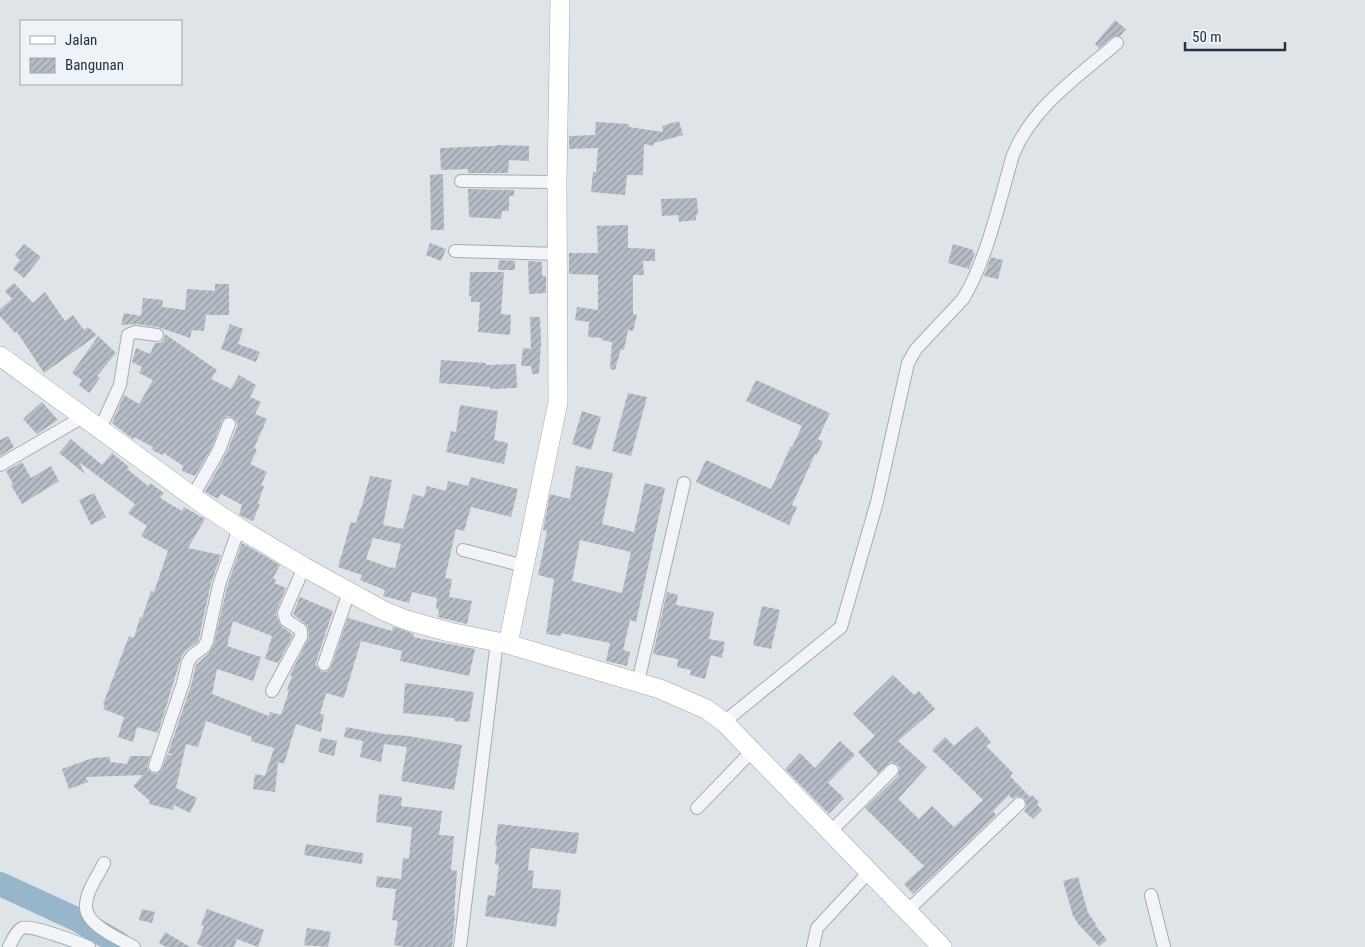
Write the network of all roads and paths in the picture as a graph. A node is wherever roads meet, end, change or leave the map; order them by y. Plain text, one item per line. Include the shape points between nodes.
1 (560, 0) edge
2 (1117, 43) dead end
3 (460, 181) dead end
4 (557, 182) junction
5 (455, 251) dead end
6 (558, 254) junction
7 (157, 335) dead end
8 (0, 356) edge
9 (83, 417) junction
10 (230, 424) dead end
11 (100, 429) junction
12 (0, 465) edge
13 (684, 483) dead end
14 (193, 496) junction
15 (239, 528) junction
16 (464, 550) dead end
17 (524, 566) junction
18 (304, 568) junction
19 (349, 592) junction
20 (502, 643) junction
21 (324, 664) dead end
22 (638, 682) junction
23 (272, 691) dead end
24 (724, 722) junction
25 (752, 751) junction
26 (155, 766) dead end
27 (892, 770) dead end
28 (1020, 804) dead end
29 (697, 808) dead end
30 (831, 831) junction
31 (104, 863) dead end
32 (869, 872) junction
33 (1151, 895) dead end
34 (907, 911) junction
35 (9, 947) edge
36 (89, 947) edge
37 (134, 947) edge
38 (460, 947) edge
39 (813, 947) edge
40 (942, 947) edge
41 (1164, 947) edge

1 - 4 main road
2 - 24 street via 1051,99 1018,142 984,253 964,299 916,349 908,362 877,502 838,631
3 - 4 street
4 - 6 main road
5 - 6 street
6 - 17 main road via 558,402
7 - 11 street via 135,332 128,335 120,385
8 - 9 main road
9 - 11 main road
9 - 12 street
10 - 14 street
11 - 14 main road
13 - 22 street
14 - 15 main road
15 - 18 main road
15 - 26 street via 219,585 207,641 190,658
16 - 17 street
17 - 20 main road
18 - 19 main road
18 - 23 street via 284,613 286,620 301,630 301,637
19 - 20 main road via 406,620
19 - 21 street
20 - 22 main road
20 - 38 street
22 - 24 main road via 692,701
24 - 25 main road
25 - 29 street
25 - 30 main road
27 - 30 street
28 - 34 street
30 - 32 main road
31 - 37 street via 89,892 87,913 97,925
32 - 34 main road
32 - 39 street via 817,928
33 - 41 street
34 - 40 main road
35 - 36 street via 20,929 26,927

